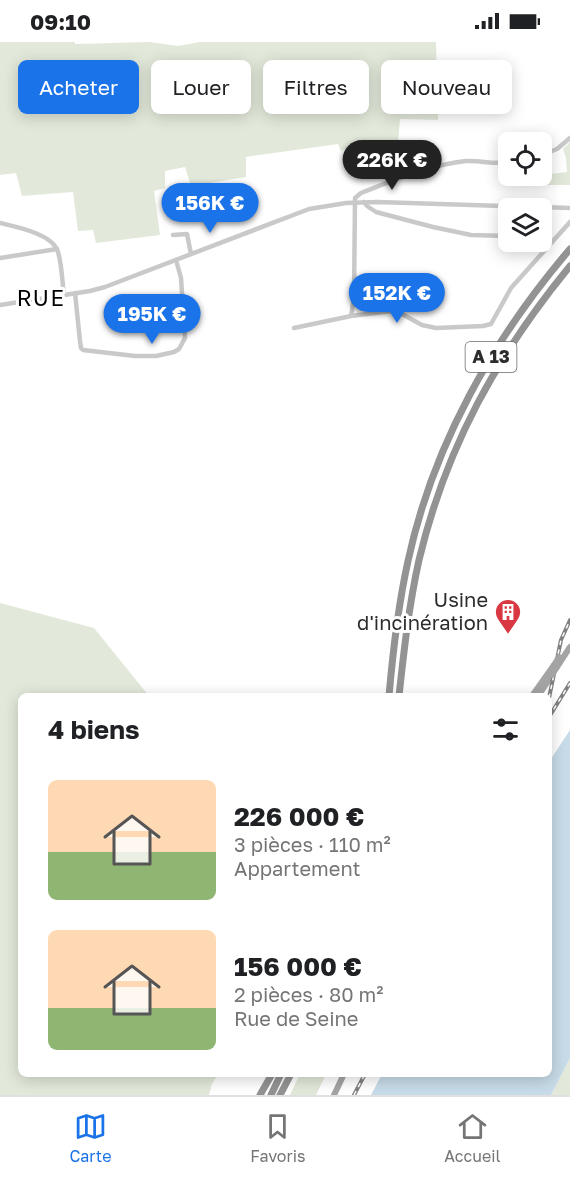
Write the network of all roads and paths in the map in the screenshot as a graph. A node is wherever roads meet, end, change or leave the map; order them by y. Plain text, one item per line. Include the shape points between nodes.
1 (570, 138) edge
2 (552, 151) edge
3 (498, 164) edge
4 (355, 202) junction
5 (364, 202) junction
6 (570, 208) edge
7 (570, 222) edge
8 (0, 223) edge
9 (173, 235) dead end
10 (498, 236) edge
11 (57, 249) junction
12 (570, 249) edge
13 (191, 254) junction
14 (0, 258) edge
15 (176, 260) junction
16 (570, 266) edge
17 (75, 293) junction
18 (64, 295) junction
19 (0, 305) edge
20 (351, 316) junction
21 (294, 328) dead end
22 (570, 646) edge
23 (556, 666) junction
24 (389, 693) edge
25 (399, 693) edge
26 (534, 693) edge
27 (540, 693) edge
28 (270, 1077) edge
29 (280, 1077) edge
30 (289, 1077) edge
31 (343, 1077) edge
32 (260, 1095) edge
33 (271, 1095) edge
34 (280, 1095) edge
35 (334, 1095) edge

1 - 2 street
3 - 4 street via 467,161 422,170 361,194
4 - 5 street
4 - 13 street via 309,209
4 - 20 street
5 - 6 street
5 - 10 street via 376,212 433,227
7 - 20 street via 511,288 491,324 436,328 391,311
8 - 11 street via 33,232 50,240
9 - 13 street via 187,234
11 - 14 street
11 - 18 street
12 - 24 highway, A 13 via 494,352 432,477 408,559 393,643
13 - 15 street
15 - 17 street via 105,287
15 - 17 street via 182,278 185,338 174,352 135,356 83,350
16 - 25 highway, A 13 via 501,360 468,420 443,480 419,561
17 - 18 street
18 - 19 street
20 - 21 street
22 - 23 main road
22 - 23 main road, bridge
23 - 26 main road
23 - 27 main road, bridge
28 - 32 highway
29 - 33 highway
30 - 34 highway
31 - 35 main road

